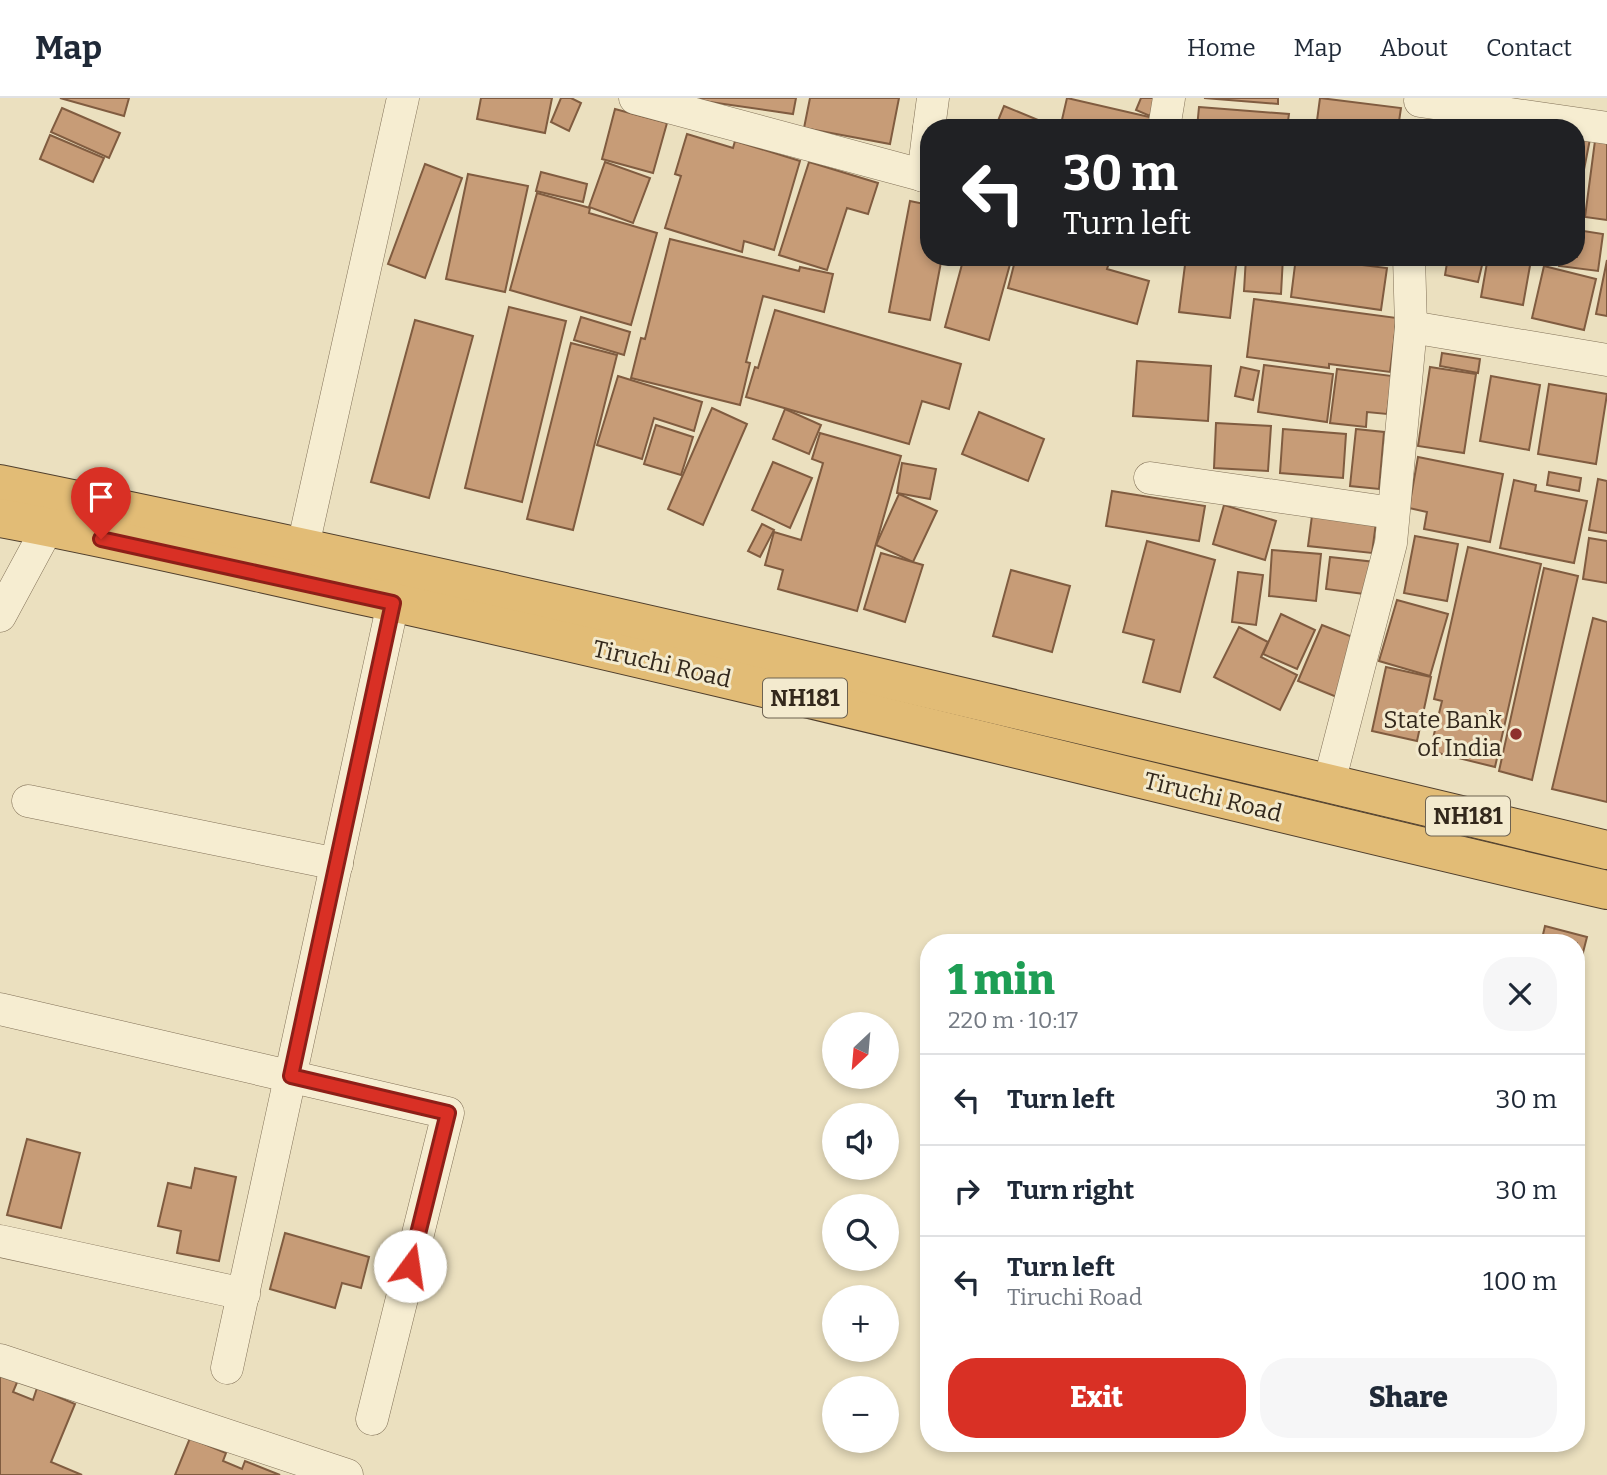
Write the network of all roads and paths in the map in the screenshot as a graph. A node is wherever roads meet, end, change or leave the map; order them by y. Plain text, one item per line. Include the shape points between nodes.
1 (403, 98) edge
2 (635, 98) edge
3 (933, 98) edge
4 (1169, 98) edge
5 (676, 103) edge
6 (1420, 109) edge
7 (930, 119) edge
8 (1166, 119) edge
9 (1518, 119) edge
10 (1585, 126) edge
11 (1607, 128) edge
12 (920, 174) edge
13 (1409, 266) edge
14 (1411, 327) junction
15 (1607, 360) edge
16 (1150, 478) dead end
17 (0, 484) edge
18 (1394, 513) junction
19 (0, 518) edge
20 (48, 527) junction
21 (303, 546) junction
22 (393, 603) junction
23 (0, 616) edge
24 (1329, 783) junction
25 (28, 802) dead end
26 (1607, 850) edge
27 (337, 864) junction
28 (1607, 890) edge
29 (0, 1009) edge
30 (291, 1076) junction
31 (0, 1241) edge
32 (244, 1294) junction
33 (0, 1360) edge
34 (228, 1368) dead end
35 (372, 1419) dead end
36 (347, 1475) edge

1 - 21 street
2 - 5 street
3 - 7 street
4 - 8 street
5 - 12 street
6 - 9 street
10 - 11 street
13 - 14 street
14 - 15 street
14 - 18 street
16 - 18 street
17 - 21 highway, Tiruchi Road / NH181
18 - 24 street via 1391,543
19 - 20 highway, Tiruchi Road / NH181
20 - 22 highway, Tiruchi Road / NH181
20 - 23 street
21 - 24 highway, Tiruchi Road / NH181
22 - 27 street
22 - 28 highway, Tiruchi Road / NH181
24 - 26 highway, Tiruchi Road / NH181
25 - 27 street
27 - 30 street
29 - 30 street
30 - 32 street
30 - 35 street via 448,1113
31 - 32 street
32 - 34 street
33 - 36 street

